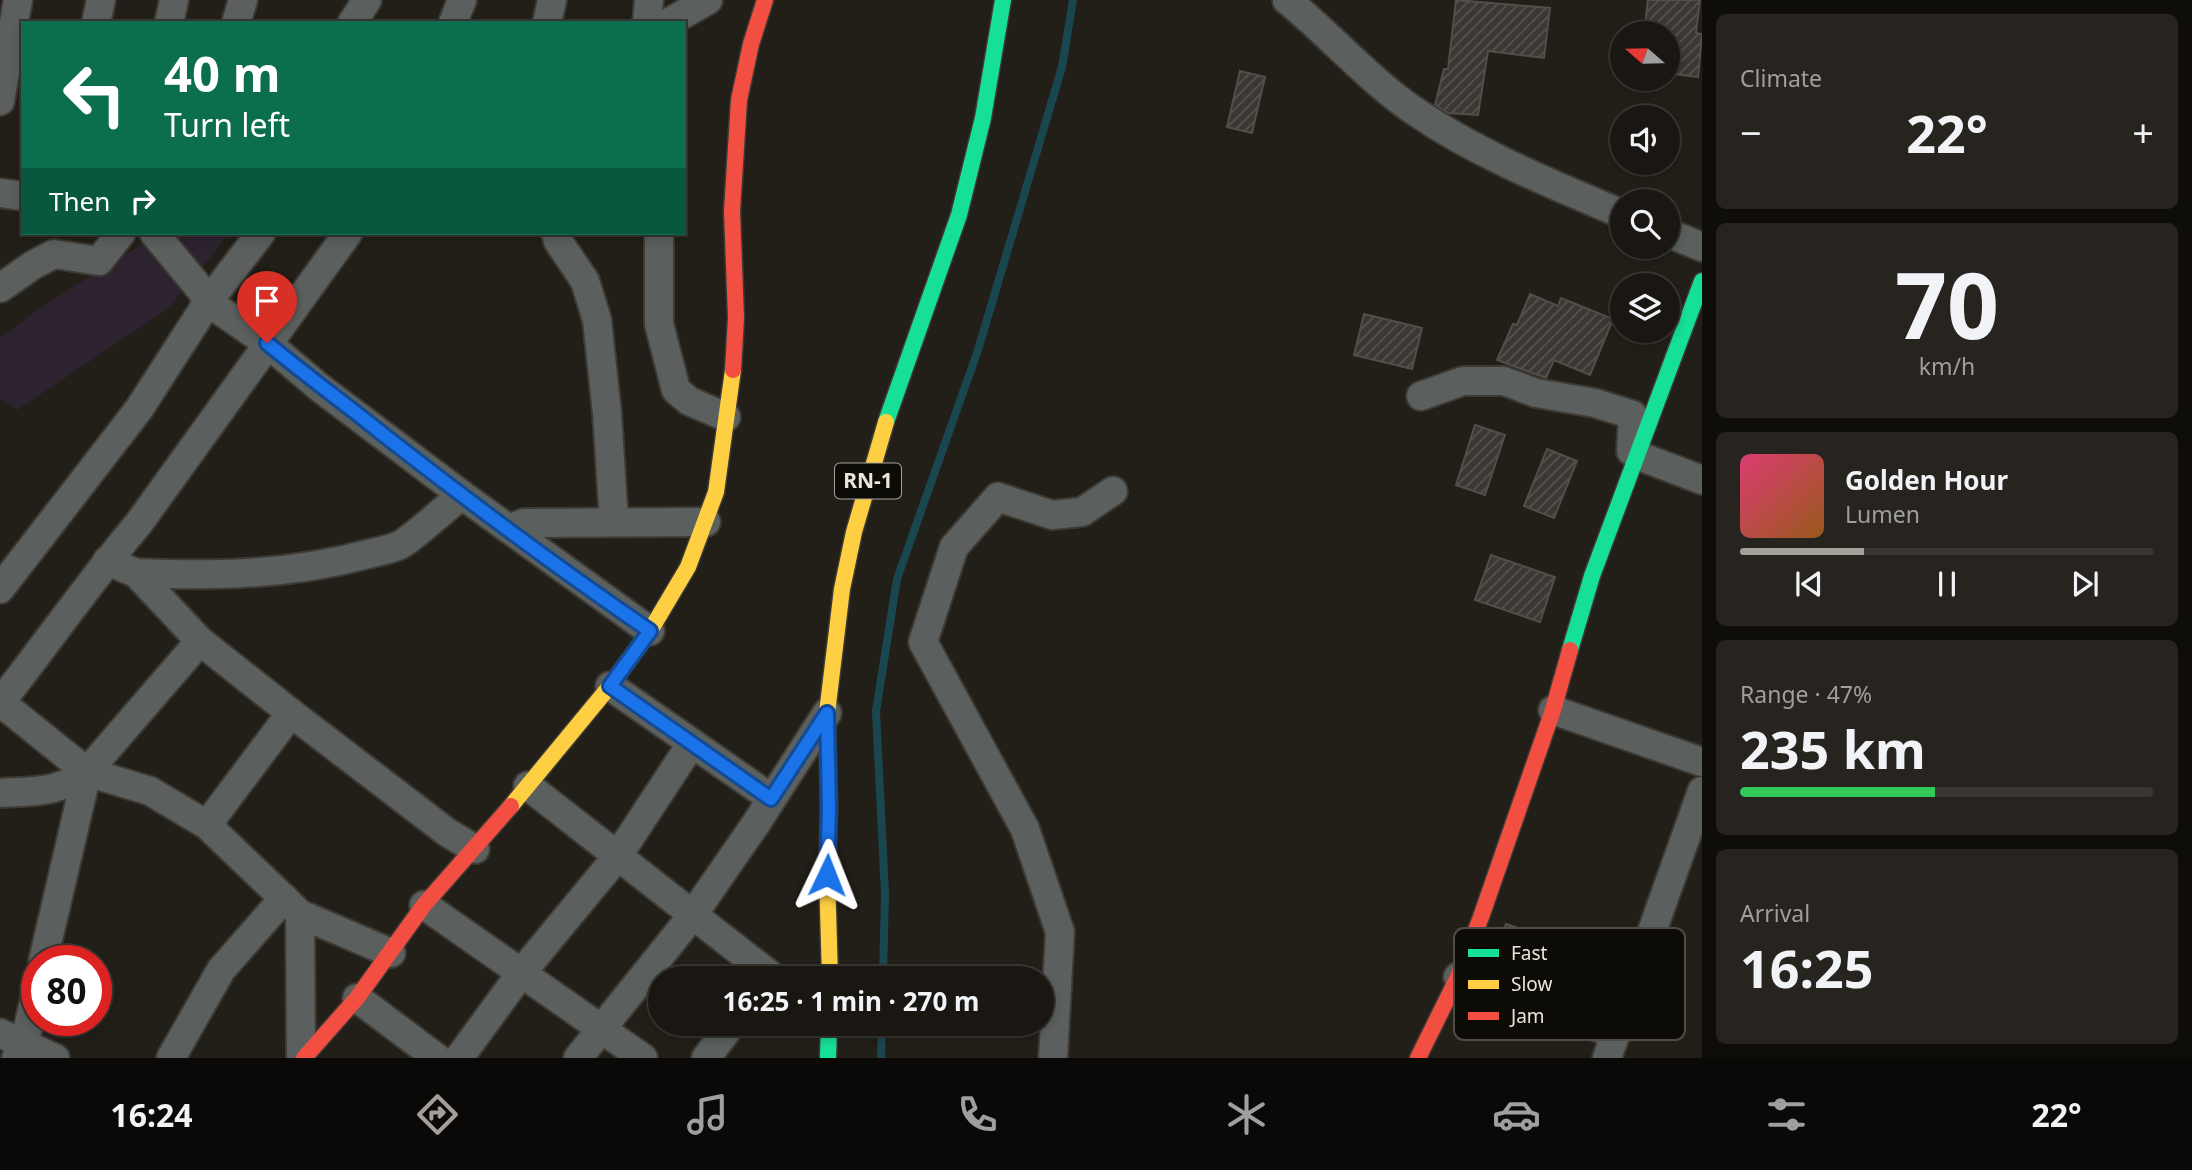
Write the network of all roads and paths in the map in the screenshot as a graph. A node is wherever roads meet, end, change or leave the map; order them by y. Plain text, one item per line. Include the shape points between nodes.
1 (18, 0) edge
2 (101, 0) edge
3 (174, 0) edge
4 (243, 0) edge
5 (367, 0) edge
6 (462, 0) edge
7 (552, 0) edge
8 (649, 0) edge
9 (708, 0) edge
10 (765, 0) edge
11 (1003, 0) edge
12 (1291, 3) edge
13 (96, 21) edge
14 (170, 21) edge
15 (237, 21) edge
16 (353, 21) edge
17 (454, 21) edge
18 (547, 21) edge
19 (660, 21) edge
20 (663, 21) edge
21 (10, 60) edge
22 (0, 101) edge
23 (0, 193) edge
24 (21, 196) edge
25 (1610, 209) edge
26 (119, 235) edge
27 (156, 235) edge
28 (259, 235) edge
29 (347, 235) edge
30 (556, 235) edge
31 (659, 235) edge
32 (1680, 238) edge
33 (1702, 247) edge
34 (49, 250) edge
35 (0, 262) edge
36 (1702, 281) edge
37 (0, 288) edge
38 (208, 302) junction
39 (267, 343) junction
40 (1420, 396) dead end
41 (726, 417) junction
42 (1634, 467) junction
43 (1702, 480) edge
44 (1113, 491) dead end
45 (462, 495) junction
46 (614, 522) junction
47 (706, 522) junction
48 (509, 529) junction
49 (107, 561) junction
50 (136, 573) junction
51 (0, 589) edge
52 (650, 631) junction
53 (201, 641) junction
54 (610, 686) junction
55 (0, 703) edge
56 (1553, 710) junction
57 (290, 713) junction
58 (827, 713) junction
59 (692, 743) junction
60 (1702, 762) edge
61 (87, 772) junction
62 (528, 786) junction
63 (1702, 791) edge
64 (0, 793) edge
65 (771, 799) junction
66 (207, 825) junction
67 (475, 849) junction
68 (617, 856) junction
69 (424, 905) junction
70 (292, 906) junction
71 (692, 916) junction
72 (1476, 928) edge
73 (1653, 928) edge
74 (47, 945) edge
75 (391, 953) junction
76 (757, 966) edge
77 (830, 966) edge
78 (522, 972) junction
79 (1454, 984) edge
80 (357, 998) junction
81 (21, 1026) edge
82 (603, 1028) junction
83 (723, 1036) edge
84 (829, 1036) edge
85 (13, 1045) edge
86 (55, 1058) edge
87 (172, 1058) edge
88 (302, 1058) edge
89 (437, 1058) edge
90 (459, 1058) edge
91 (578, 1058) edge
92 (643, 1058) edge
93 (706, 1058) edge
94 (828, 1058) edge
95 (1053, 1058) edge
96 (1418, 1058) edge

1 - 21 street
2 - 13 street
3 - 14 street
4 - 15 street
5 - 16 street
6 - 17 street
7 - 18 street
8 - 19 street
9 - 20 street
10 - 41 main road via 738,100 732,211 735,340
11 - 58 main road, RN-1 via 983,118 958,215 886,421 854,533 840,602
12 - 25 street via 1414,111 1464,141
21 - 22 street
23 - 24 street
26 - 34 street via 99,261
27 - 38 street
28 - 38 street
29 - 39 street
30 - 46 street via 585,281 597,320
31 - 41 street via 659,324 676,390 689,401
32 - 33 street
34 - 35 street
34 - 37 street
36 - 42 main road
38 - 39 street
38 - 51 street via 139,409
39 - 45 street
39 - 49 street
40 - 42 street via 1463,381 1504,381 1633,415
41 - 47 main road via 716,492
42 - 43 street
42 - 56 main road via 1592,576
44 - 95 street via 1082,512 1052,516 998,497 954,547 923,642 1025,829 1060,932
45 - 48 street
45 - 50 street via 399,545 356,557 281,571 203,576
46 - 47 street
46 - 48 street via 524,523
47 - 52 main road via 688,567
48 - 52 street
49 - 50 street
49 - 55 street
50 - 53 street
52 - 54 main road
53 - 57 street
53 - 61 street
54 - 59 street
54 - 62 main road
55 - 61 street
56 - 60 street
56 - 72 main road
57 - 66 street
57 - 67 street
58 - 65 street
58 - 77 main road, RN-1
59 - 65 street
59 - 68 street
61 - 64 street via 60,788
61 - 66 street via 150,791
61 - 74 street
62 - 67 main road
62 - 68 street
63 - 73 street
65 - 71 street
66 - 70 street
67 - 69 main road
68 - 71 street
68 - 78 street
69 - 75 main road
69 - 78 street
70 - 75 street
70 - 87 street via 221,970
70 - 88 street
71 - 76 street
71 - 82 street
75 - 80 main road
78 - 82 street
78 - 90 street
79 - 96 main road
80 - 88 main road
80 - 89 street
81 - 85 street
82 - 91 street
82 - 92 street
83 - 93 street
84 - 94 main road
85 - 86 street

